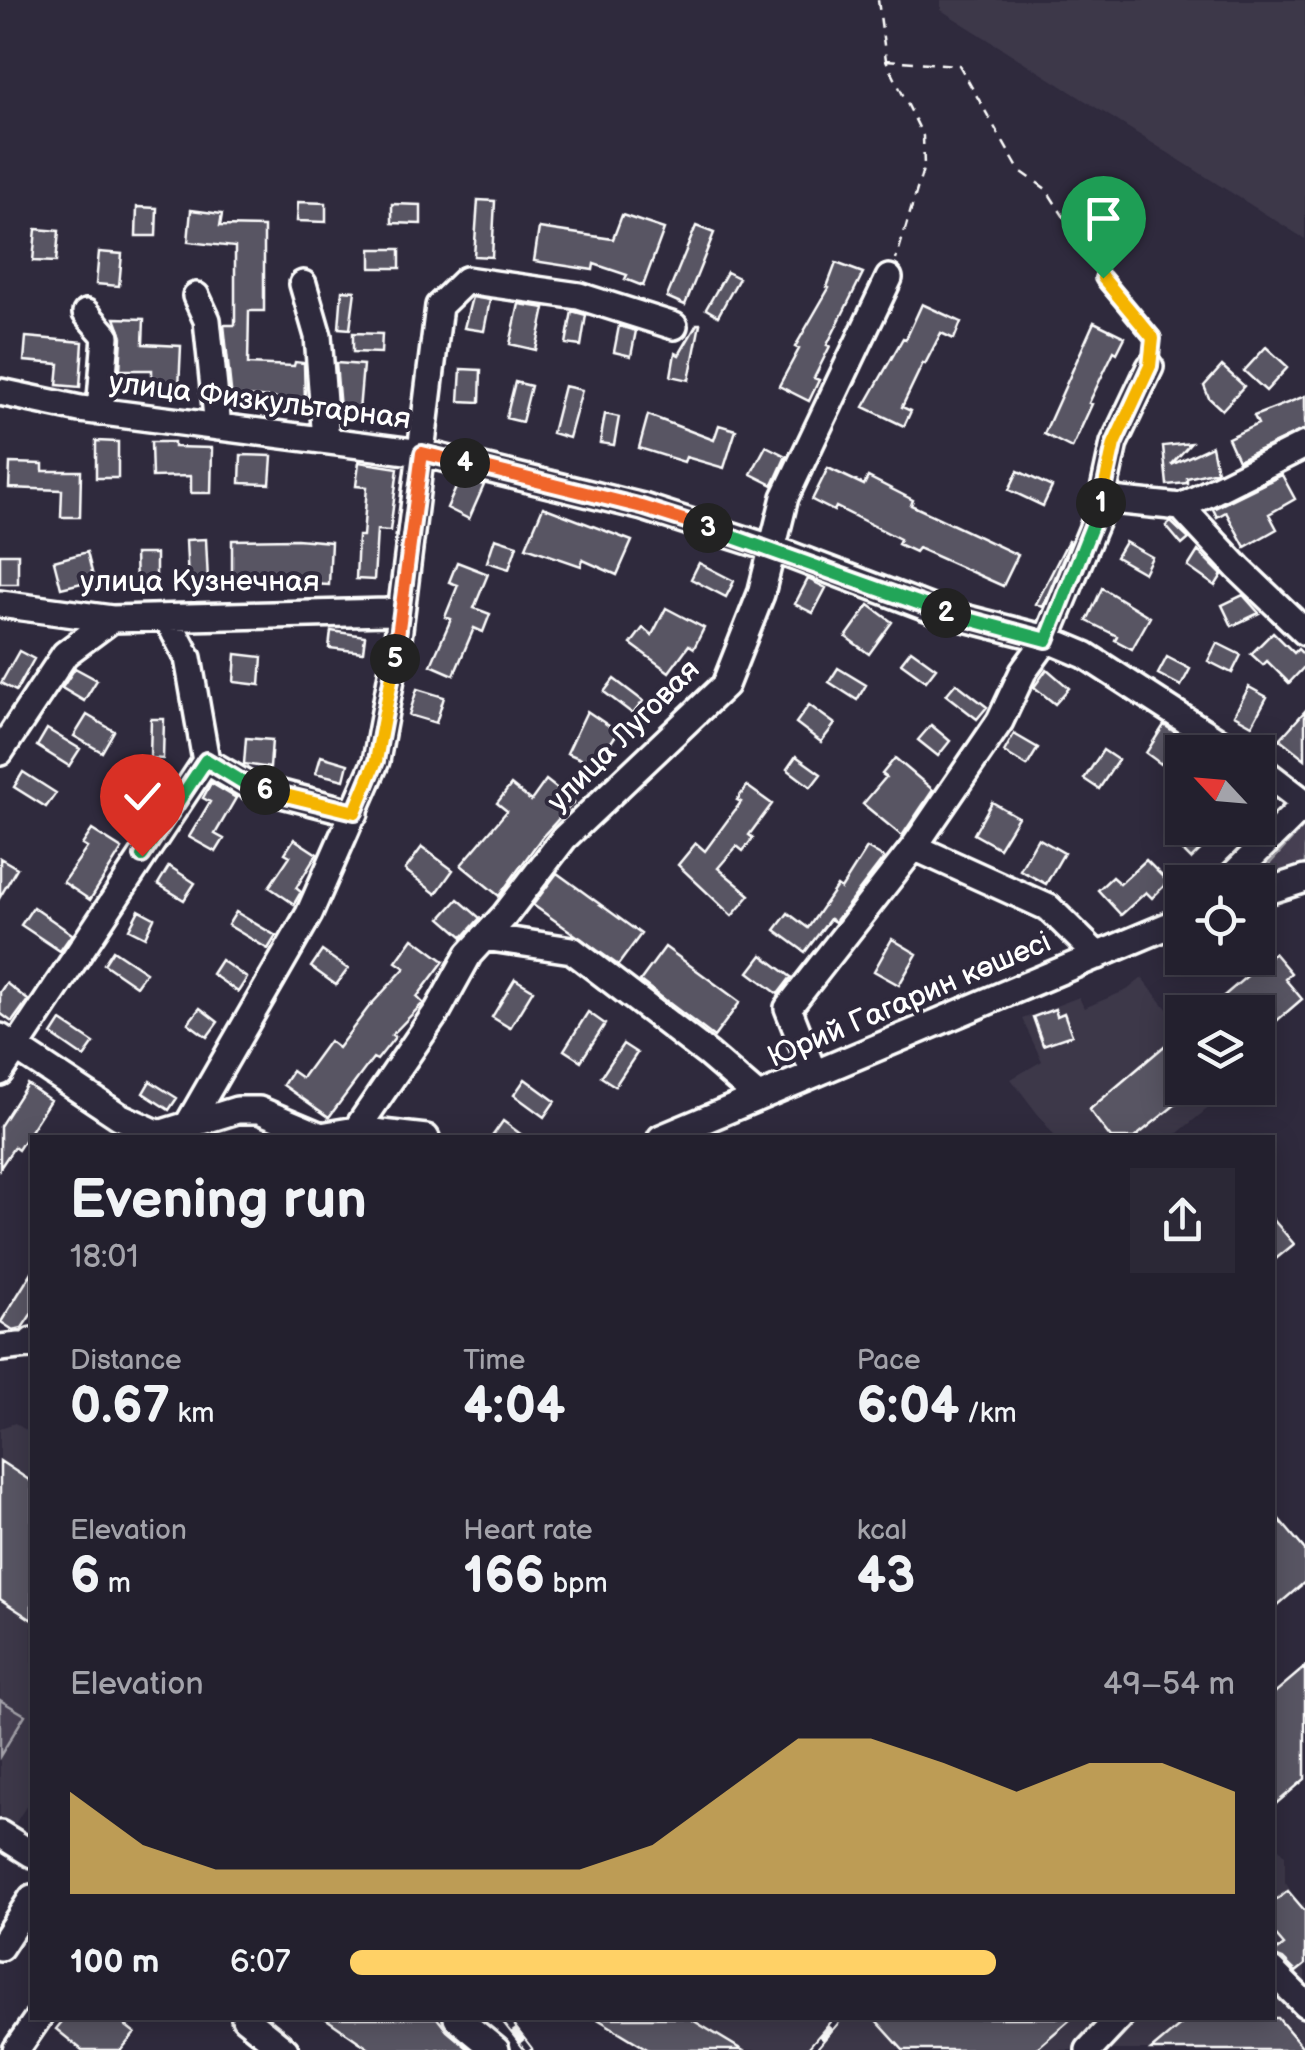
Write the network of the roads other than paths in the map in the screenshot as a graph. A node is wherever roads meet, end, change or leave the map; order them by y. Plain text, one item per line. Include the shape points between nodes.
1 (889, 278) road end
2 (302, 284) dead end
3 (196, 296) dead end
4 (86, 313) dead end
5 (674, 326) dead end
6 (1150, 366) road end
7 (0, 392) edge
8 (100, 412) junction
9 (218, 427) junction
10 (326, 440) junction
11 (1305, 445) edge
12 (422, 453) junction
13 (1102, 499) junction
14 (1181, 507) junction
15 (774, 549) junction
16 (0, 604) edge
17 (401, 610) junction
18 (167, 618) junction
19 (112, 619) junction
20 (1305, 632) edge
21 (1047, 640) junction
22 (1208, 735) edge
23 (0, 752) edge
24 (206, 760) junction
25 (1275, 781) edge
26 (1305, 804) edge
27 (355, 812) junction
28 (914, 847) junction
29 (1243, 865) edge
30 (1305, 879) edge
31 (1275, 889) edge
32 (1165, 927) edge
33 (484, 938) junction
34 (1098, 956) junction
35 (8, 1042) edge
36 (0, 1072) edge
37 (814, 1074) junction
38 (758, 1097) junction
39 (186, 1128) junction
40 (351, 1134) edge
41 (156, 1135) edge
42 (162, 1135) edge
43 (319, 1135) edge
44 (667, 1135) edge
45 (30, 1343) edge
46 (0, 1348) edge
47 (0, 1834) edge
48 (30, 1853) edge
49 (30, 1901) edge
50 (0, 1947) edge
51 (1275, 1974) edge
52 (1305, 2004) edge
53 (37, 2020) edge
54 (459, 2020) edge
55 (1118, 2020) edge
56 (262, 2023) edge
57 (16, 2050) edge
58 (286, 2050) edge
59 (496, 2050) edge
60 (1089, 2050) edge

1 - 15 street, улица Луговая via 784,497
2 - 10 street via 318,336
3 - 9 street via 207,320
4 - 8 street via 106,336
5 - 12 street via 579,296 466,280 439,306
6 - 13 street via 1114,444
7 - 8 street, улица Физкультарная
8 - 9 street, улица Физкультарная
9 - 10 street, улица Физкультарная
10 - 12 street, улица Физкультарная
11 - 14 street
12 - 15 street, улица Физкультарная via 642,507
12 - 17 street
13 - 14 street
13 - 21 street
14 - 20 street
15 - 21 street, улица Физкультарная via 938,611
15 - 33 street, улица Луговая via 725,685 564,838
16 - 19 street, улица Кузнечная
17 - 18 street, улица Кузнечная
17 - 27 street via 376,761
18 - 19 street, улица Кузнечная
18 - 24 street via 188,658
19 - 23 street via 66,654
21 - 22 street, улица Физкультарная via 1085,655
21 - 28 street
24 - 27 street via 247,785
24 - 35 street
25 - 26 street
26 - 29 street
27 - 39 street via 309,914
28 - 34 street via 1050,908
28 - 37 street via 788,1008
30 - 31 street
32 - 34 street, Юрий Гагарин көшесі
33 - 38 street via 572,950
33 - 40 street, улица Луговая
34 - 37 street, Юрий Гагарин көшесі
35 - 36 street
35 - 41 street
37 - 38 street, Юрий Гагарин көшесі
38 - 44 street, Юрий Гагарин көшесі
39 - 42 street
39 - 43 street via 237,1110 259,1110
45 - 46 street
47 - 48 street
49 - 50 street
51 - 52 street
53 - 57 street
54 - 59 street
55 - 60 street
56 - 58 street

